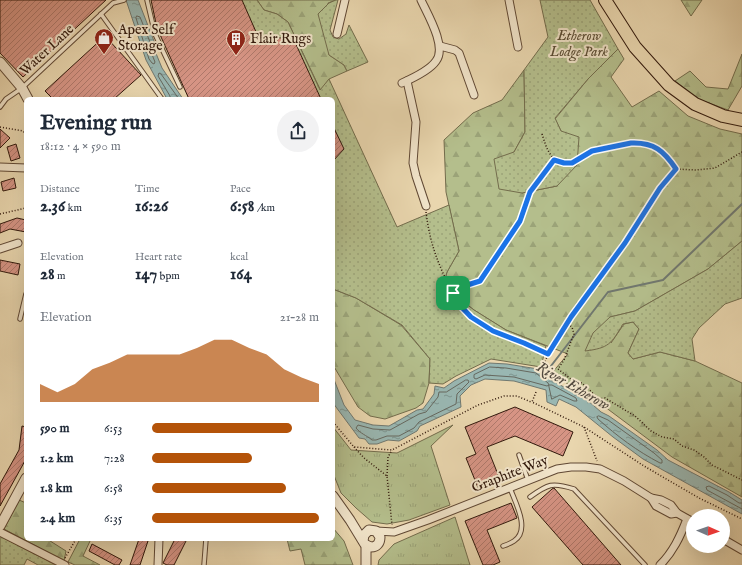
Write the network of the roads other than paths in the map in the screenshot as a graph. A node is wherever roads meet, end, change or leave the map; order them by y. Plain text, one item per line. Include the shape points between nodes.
1 (124, 0) edge
2 (147, 0) edge
3 (345, 0) edge
4 (422, 0) edge
5 (509, 0) edge
6 (605, 0) edge
7 (101, 14) junction
8 (337, 34) dead end
9 (440, 46) junction
10 (518, 47) dead end
11 (0, 62) edge
12 (180, 87) dead end
13 (22, 88) junction
14 (474, 95) dead end
15 (27, 97) edge
16 (161, 97) edge
17 (0, 107) edge
18 (742, 120) edge
19 (0, 167) edge
20 (24, 168) edge
21 (426, 206) road end
22 (18, 243) dead end
23 (0, 249) edge
24 (24, 302) edge
25 (20, 319) dead end
26 (519, 455) dead end
27 (529, 481) junction
28 (24, 482) edge
29 (510, 488) junction
30 (530, 497) dead end
31 (335, 499) edge
32 (686, 519) edge
33 (350, 520) junction
34 (0, 526) edge
35 (686, 528) edge
36 (373, 531) junction
37 (0, 532) edge
38 (394, 532) junction
39 (159, 541) edge
40 (206, 541) edge
41 (730, 543) edge
42 (371, 544) junction
43 (502, 546) dead end
44 (742, 550) edge
45 (63, 565) edge
46 (158, 565) edge
47 (204, 565) edge
48 (367, 565) edge
49 (645, 565) edge
50 (660, 565) edge

1 - 7 lane, Water Lane via 113,3
2 - 12 lane via 155,34
3 - 8 street
4 - 9 street
5 - 10 street
6 - 18 highway via 635,47 669,84 695,104 723,116
7 - 13 lane, Water Lane
7 - 16 lane
9 - 14 street via 459,53
9 - 21 street via 437,61 405,82 416,122 413,163
11 - 13 street
13 - 15 street
13 - 17 lane, Water Lane via 6,99
19 - 20 street
22 - 23 street
24 - 25 lane
26 - 27 lane
27 - 29 street, Graphite Way
27 - 32 street, Graphite Way via 557,469 600,469 651,498 671,505
28 - 34 street
29 - 38 street, Graphite Way
29 - 43 lane via 523,521 516,540
30 - 49 lane via 545,486 574,489
31 - 33 street
33 - 36 street
33 - 42 street
35 - 50 street
36 - 38 street, Graphite Way
36 - 42 street via 380,537
36 - 42 street via 364,535
37 - 45 street
38 - 42 street
39 - 46 street
40 - 47 lane
41 - 44 street
42 - 48 street

